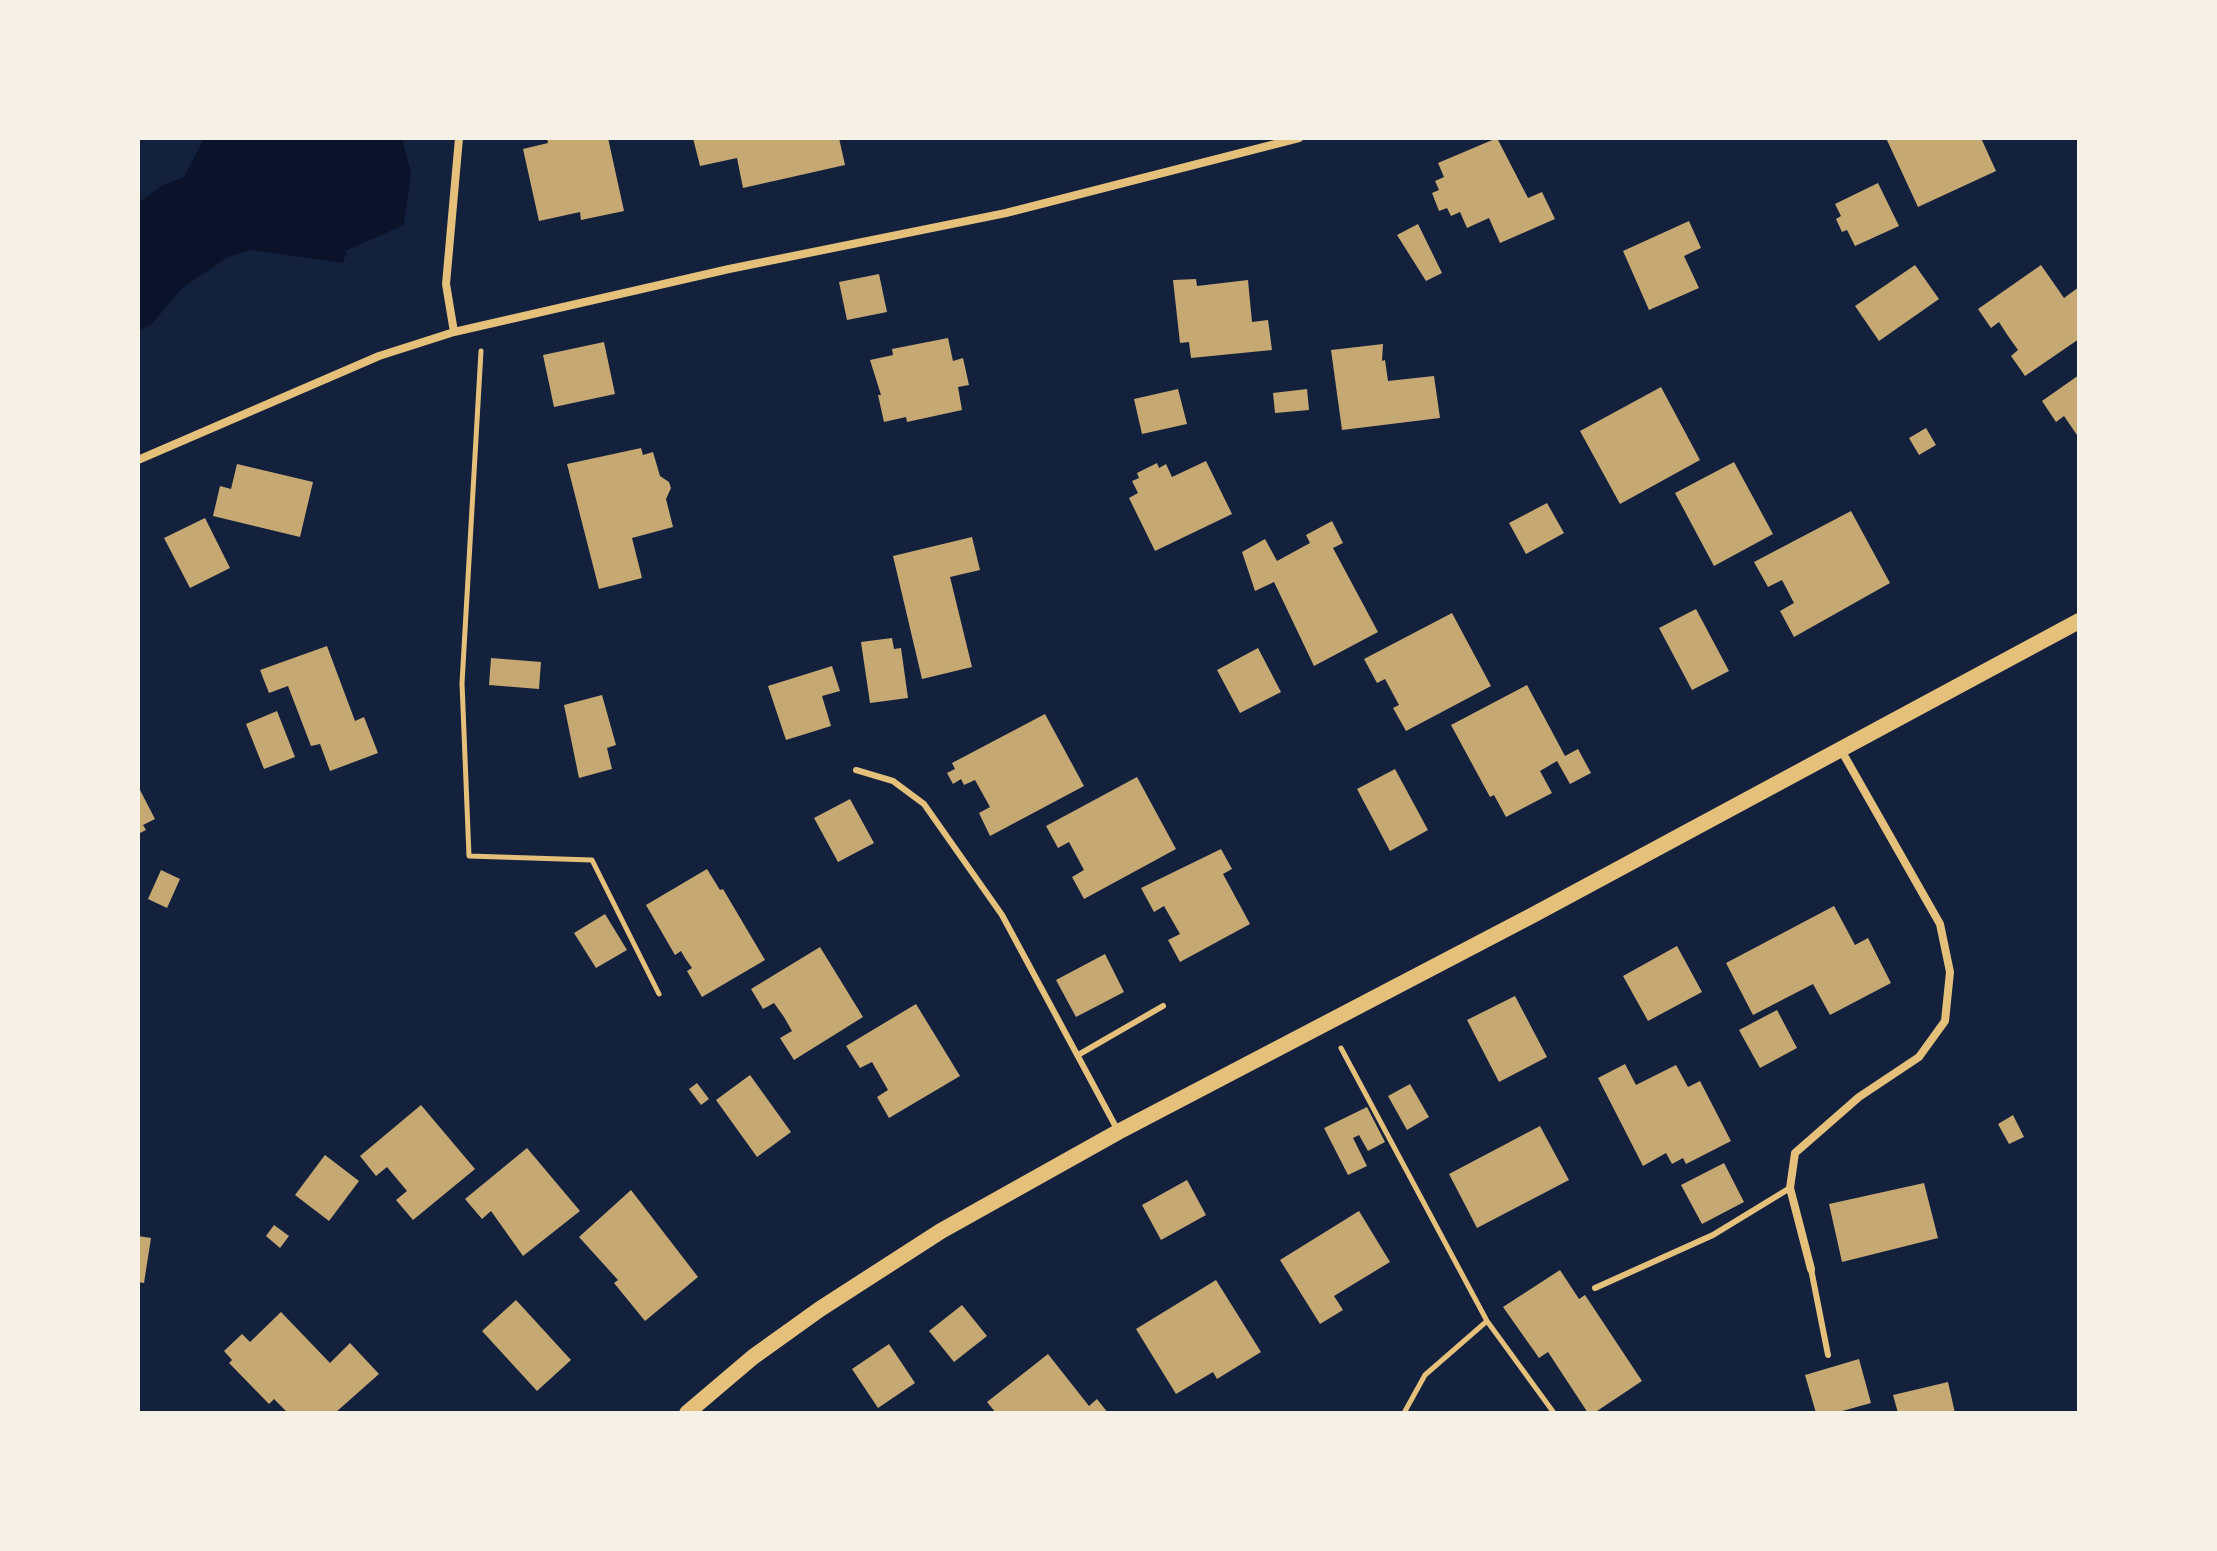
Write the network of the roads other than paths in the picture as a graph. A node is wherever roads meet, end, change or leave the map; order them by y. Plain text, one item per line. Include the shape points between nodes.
1 (459, 138) edge
2 (1299, 138) edge
3 (454, 332) junction
4 (138, 460) edge
5 (2079, 621) edge
6 (1841, 749) junction
7 (856, 770) dead end
8 (1163, 1006) dead end
9 (1078, 1055) junction
10 (1118, 1132) junction
11 (1790, 1188) junction
12 (1811, 1269) joint
13 (1595, 1288) dead end
14 (1828, 1355) dead end
15 (687, 1413) edge

1 - 3 street via 446,284
2 - 3 street via 1006,213
3 - 4 street via 365,362
5 - 6 main road
6 - 10 main road
6 - 11 street via 1940,924 1950,972 1945,1021 1919,1057 1859,1097 1795,1153
7 - 9 lane via 893,781 924,804 1002,915
8 - 9 lane
9 - 10 lane
10 - 15 main road via 873,1274 753,1357
11 - 12 street
11 - 13 lane via 1713,1235
12 - 14 lane

